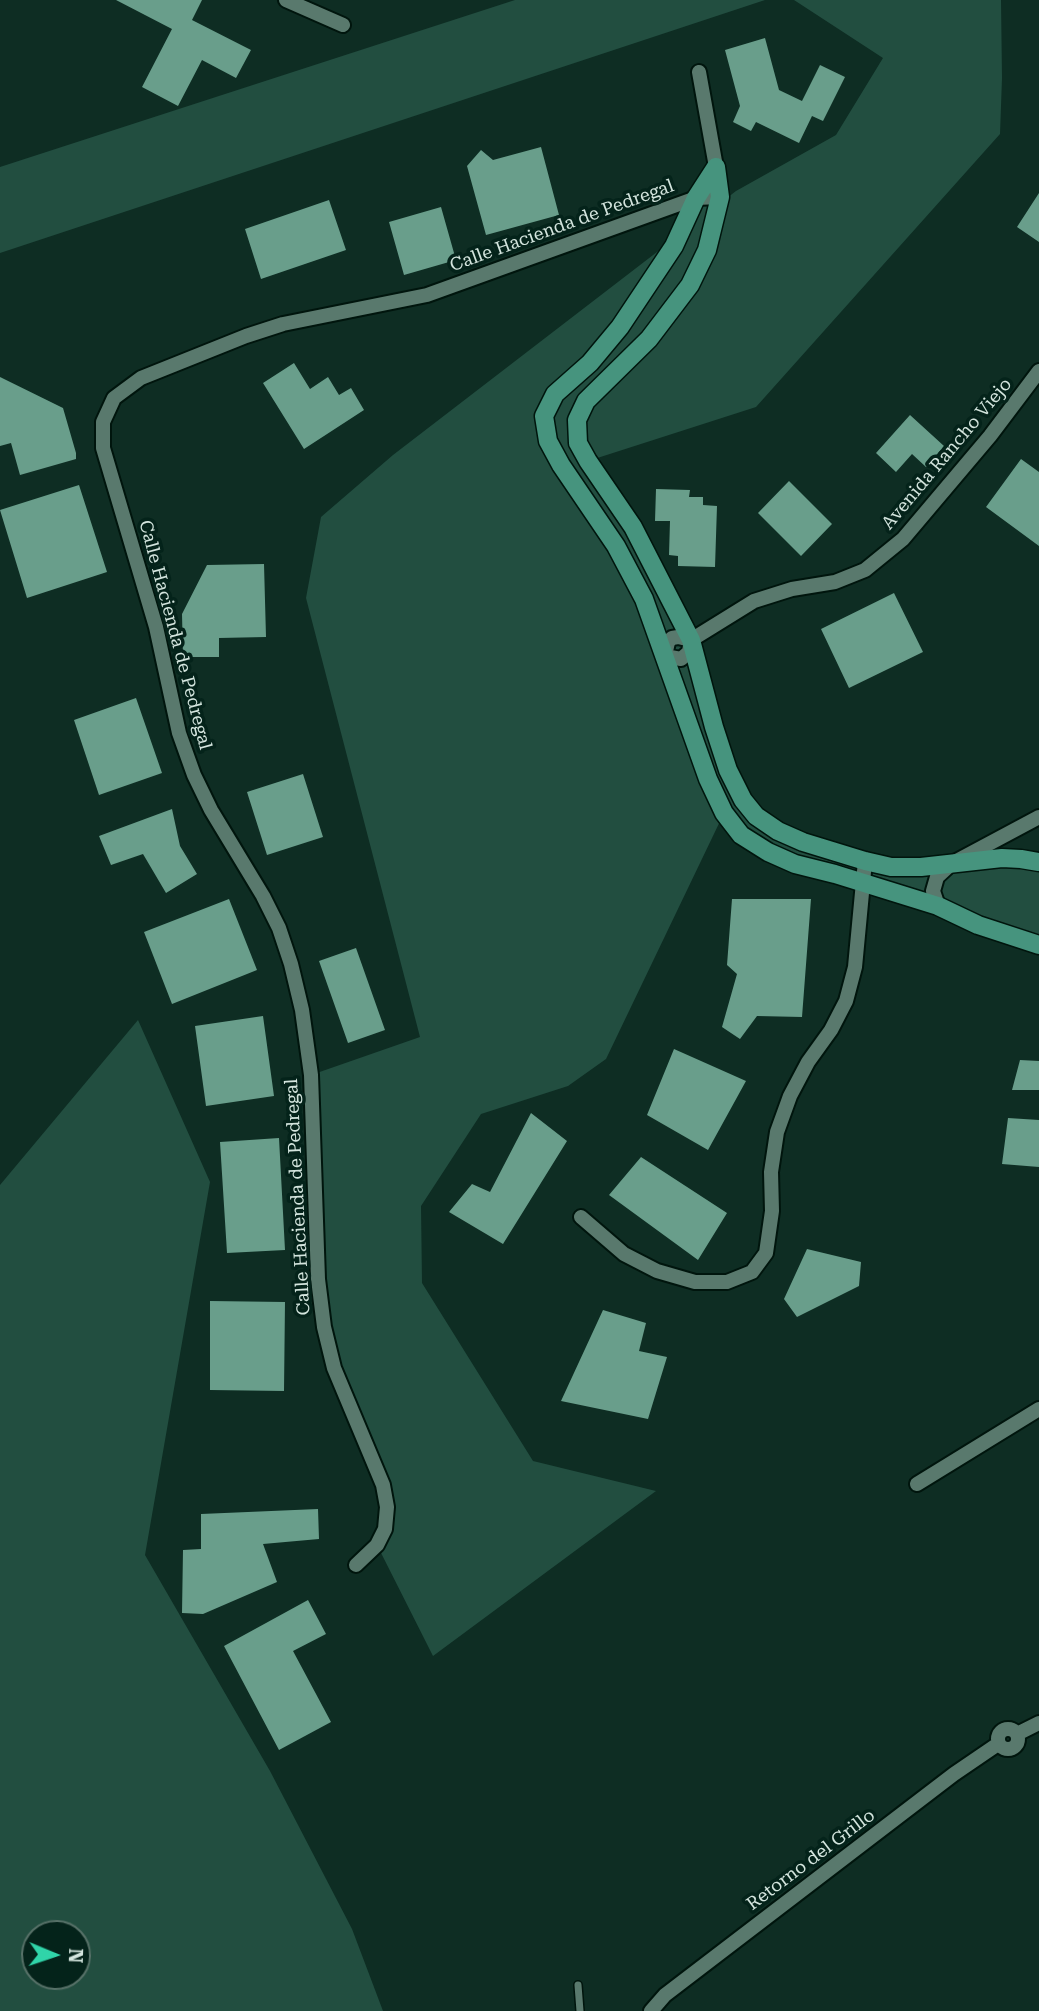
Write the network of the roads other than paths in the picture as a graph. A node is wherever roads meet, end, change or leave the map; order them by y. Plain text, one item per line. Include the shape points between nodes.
1 (286, 0) edge
2 (343, 26) dead end
3 (699, 72) dead end
4 (716, 167) junction
5 (720, 197) junction
6 (696, 198) junction
7 (1039, 371) edge
8 (691, 640) junction
9 (665, 656) junction
10 (1039, 817) edge
11 (865, 861) junction
12 (1039, 862) edge
13 (950, 864) junction
14 (863, 883) junction
15 (938, 906) junction
16 (1039, 945) edge
17 (582, 1217) dead end
18 (1039, 1409) edge
19 (917, 1485) dead end
20 (356, 1564) dead end
21 (1039, 1723) edge
22 (578, 1985) dead end
23 (579, 2011) edge
24 (651, 2011) edge

1 - 2 street
3 - 4 street
4 - 5 street
4 - 6 street
5 - 6 street, Calle Hacienda de Pedregal
5 - 8 street via 707,250 690,285 649,339 586,401 577,420 578,443 633,527
6 - 9 street via 674,246 634,308 590,363 555,394 544,416 548,441 616,546 644,599
6 - 20 street, Calle Hacienda de Pedregal via 427,295 283,324 246,336 141,378 114,398 103,422 103,448 156,627 179,733 211,810 279,928 302,1010 311,1075 318,1279 324,1327 334,1368 383,1485 387,1507 385,1529 377,1545
7 - 8 street, Avenida Rancho Viejo via 903,539 865,570 754,601
8 - 9 street, Avenida Rancho Viejo via 672,639
8 - 11 street via 728,771 743,800 778,831
9 - 14 street via 708,779 741,835 795,864
10 - 13 street
11 - 13 street via 891,867
11 - 14 street
12 - 13 street via 1002,858
13 - 15 street via 937,877 933,891
14 - 15 street
14 - 17 street via 855,967 846,1000 790,1096 777,1132 766,1253 752,1272 727,1282 695,1282 657,1272 624,1254
15 - 16 street
18 - 19 street
21 - 24 street, Retorno del Grillo via 1017,1734 1002,1730 998,1744 665,1995
22 - 23 lane

